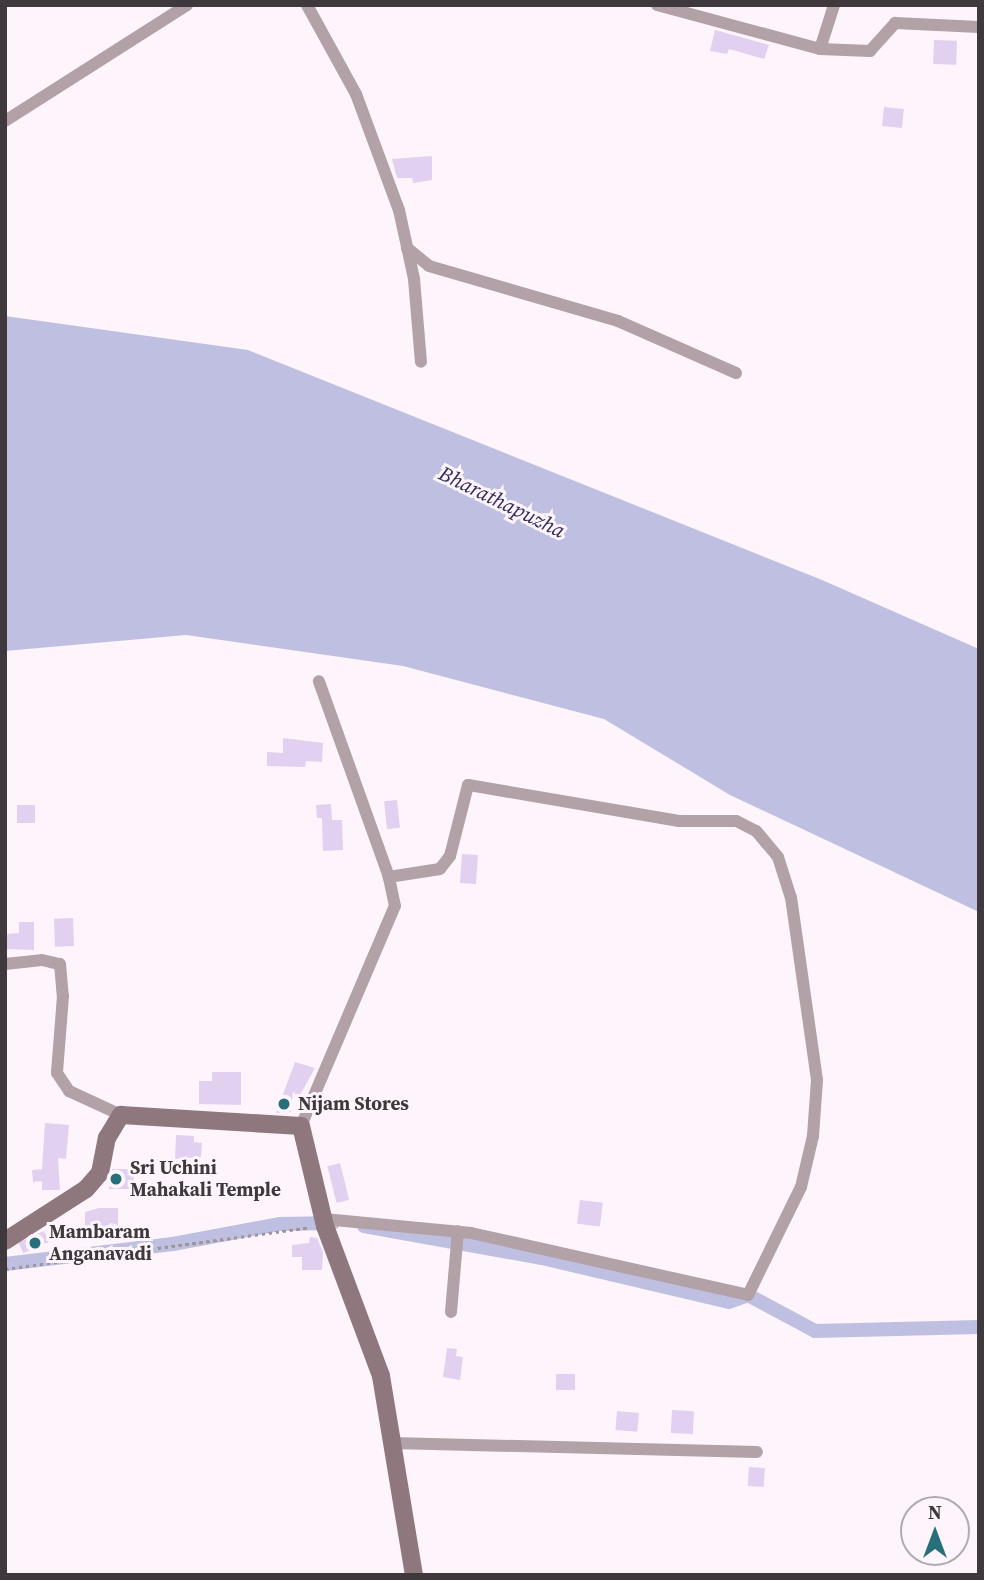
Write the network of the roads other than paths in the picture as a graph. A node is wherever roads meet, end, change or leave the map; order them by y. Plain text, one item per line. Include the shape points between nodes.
1 (187, 5) edge
2 (307, 5) edge
3 (657, 5) edge
4 (834, 5) edge
5 (979, 27) edge
6 (820, 49) junction
7 (5, 121) edge
8 (407, 248) junction
9 (421, 362) dead end
10 (737, 373) dead end
11 (319, 681) dead end
12 (390, 877) junction
13 (5, 964) edge
14 (121, 1115) junction
15 (301, 1126) junction
16 (325, 1223) junction
17 (458, 1231) junction
18 (5, 1241) edge
19 (451, 1312) dead end
20 (392, 1443) junction
21 (757, 1452) dead end
22 (414, 1575) edge

1 - 7 street
2 - 8 street via 356,94 399,210
3 - 6 street
4 - 6 street
5 - 6 street via 895,23 870,51
8 - 9 street
8 - 10 street via 429,266 618,320
11 - 12 street
12 - 15 street via 395,906
12 - 17 street via 440,869 450,856 468,785 679,821 736,821 768,842 792,898 817,1080 813,1136 801,1187 748,1294
13 - 14 street via 42,960 60,964 63,996 57,1073 69,1091
14 - 15 street
14 - 18 street via 107,1138 100,1173 86,1189
15 - 16 street
16 - 17 street
16 - 20 street via 381,1376
17 - 19 street
20 - 21 street
20 - 22 street

